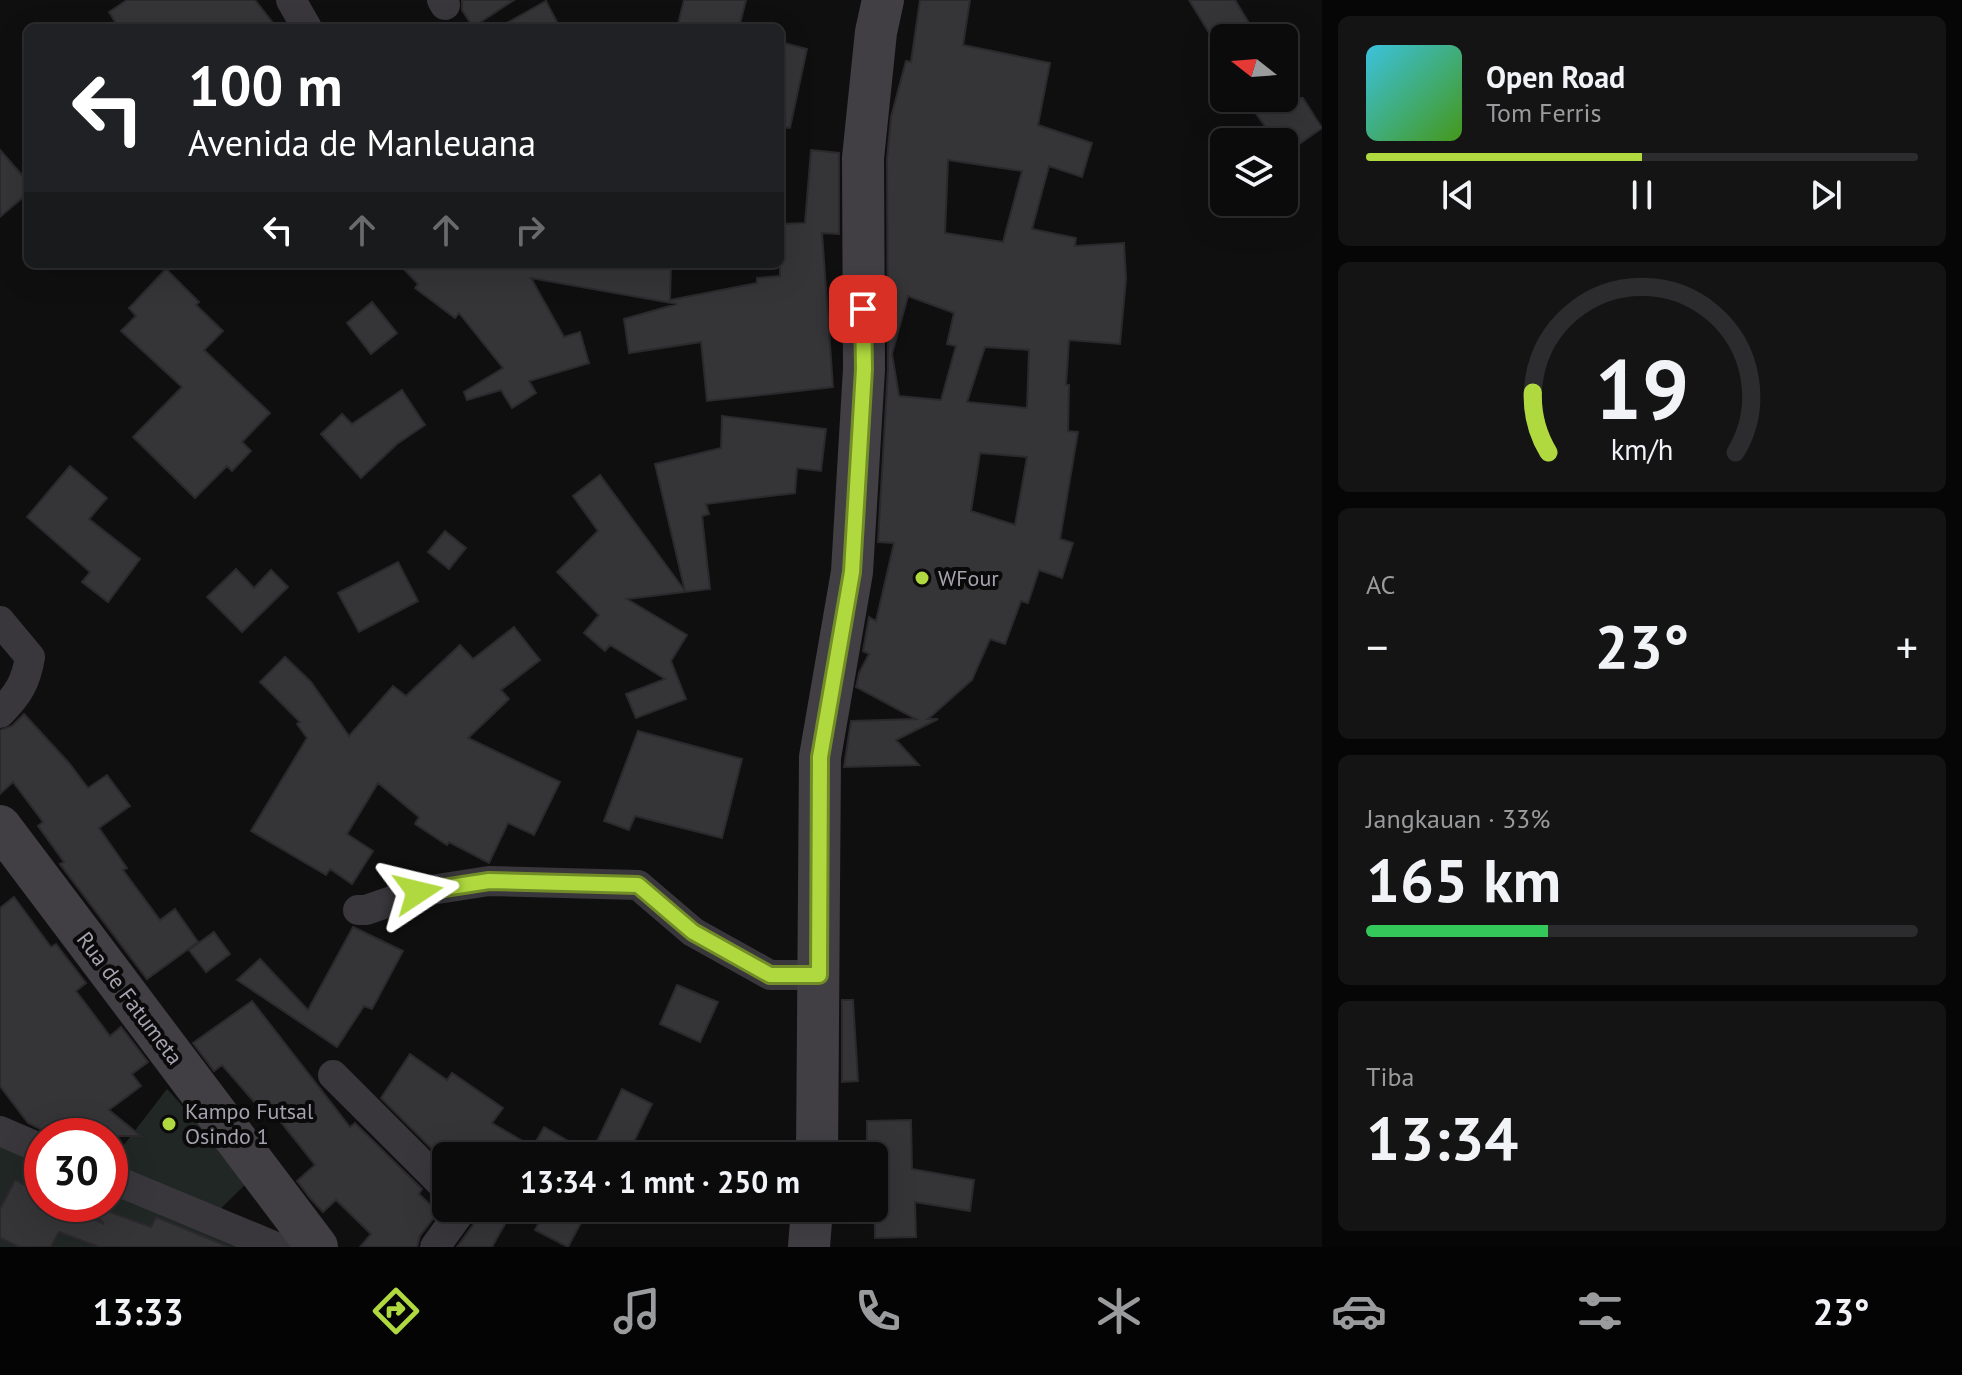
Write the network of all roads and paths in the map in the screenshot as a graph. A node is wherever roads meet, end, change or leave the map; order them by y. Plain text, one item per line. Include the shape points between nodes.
1 (291, 0) edge
2 (883, 0) edge
3 (305, 24) edge
4 (0, 621) edge
5 (0, 713) edge
6 (0, 826) edge
7 (358, 910) dead end
8 (819, 975) junction
9 (333, 1075) dead end
10 (0, 1112) edge
11 (22, 1141) edge
12 (817, 1142) edge
13 (432, 1174) edge
14 (128, 1185) edge
15 (453, 1222) edge
16 (811, 1222) edge
17 (276, 1247) edge
18 (317, 1247) edge
19 (435, 1247) edge
20 (809, 1247) edge

1 - 3 street
2 - 8 street via 863,158 864,369 852,572 820,757
4 - 5 street via 30,657 19,695
6 - 18 street, Rua de Fatumeta
7 - 8 street via 418,892 489,881 638,885 693,932 770,975
8 - 12 street
9 - 13 street
10 - 11 street
14 - 17 street
15 - 19 street
16 - 20 street

